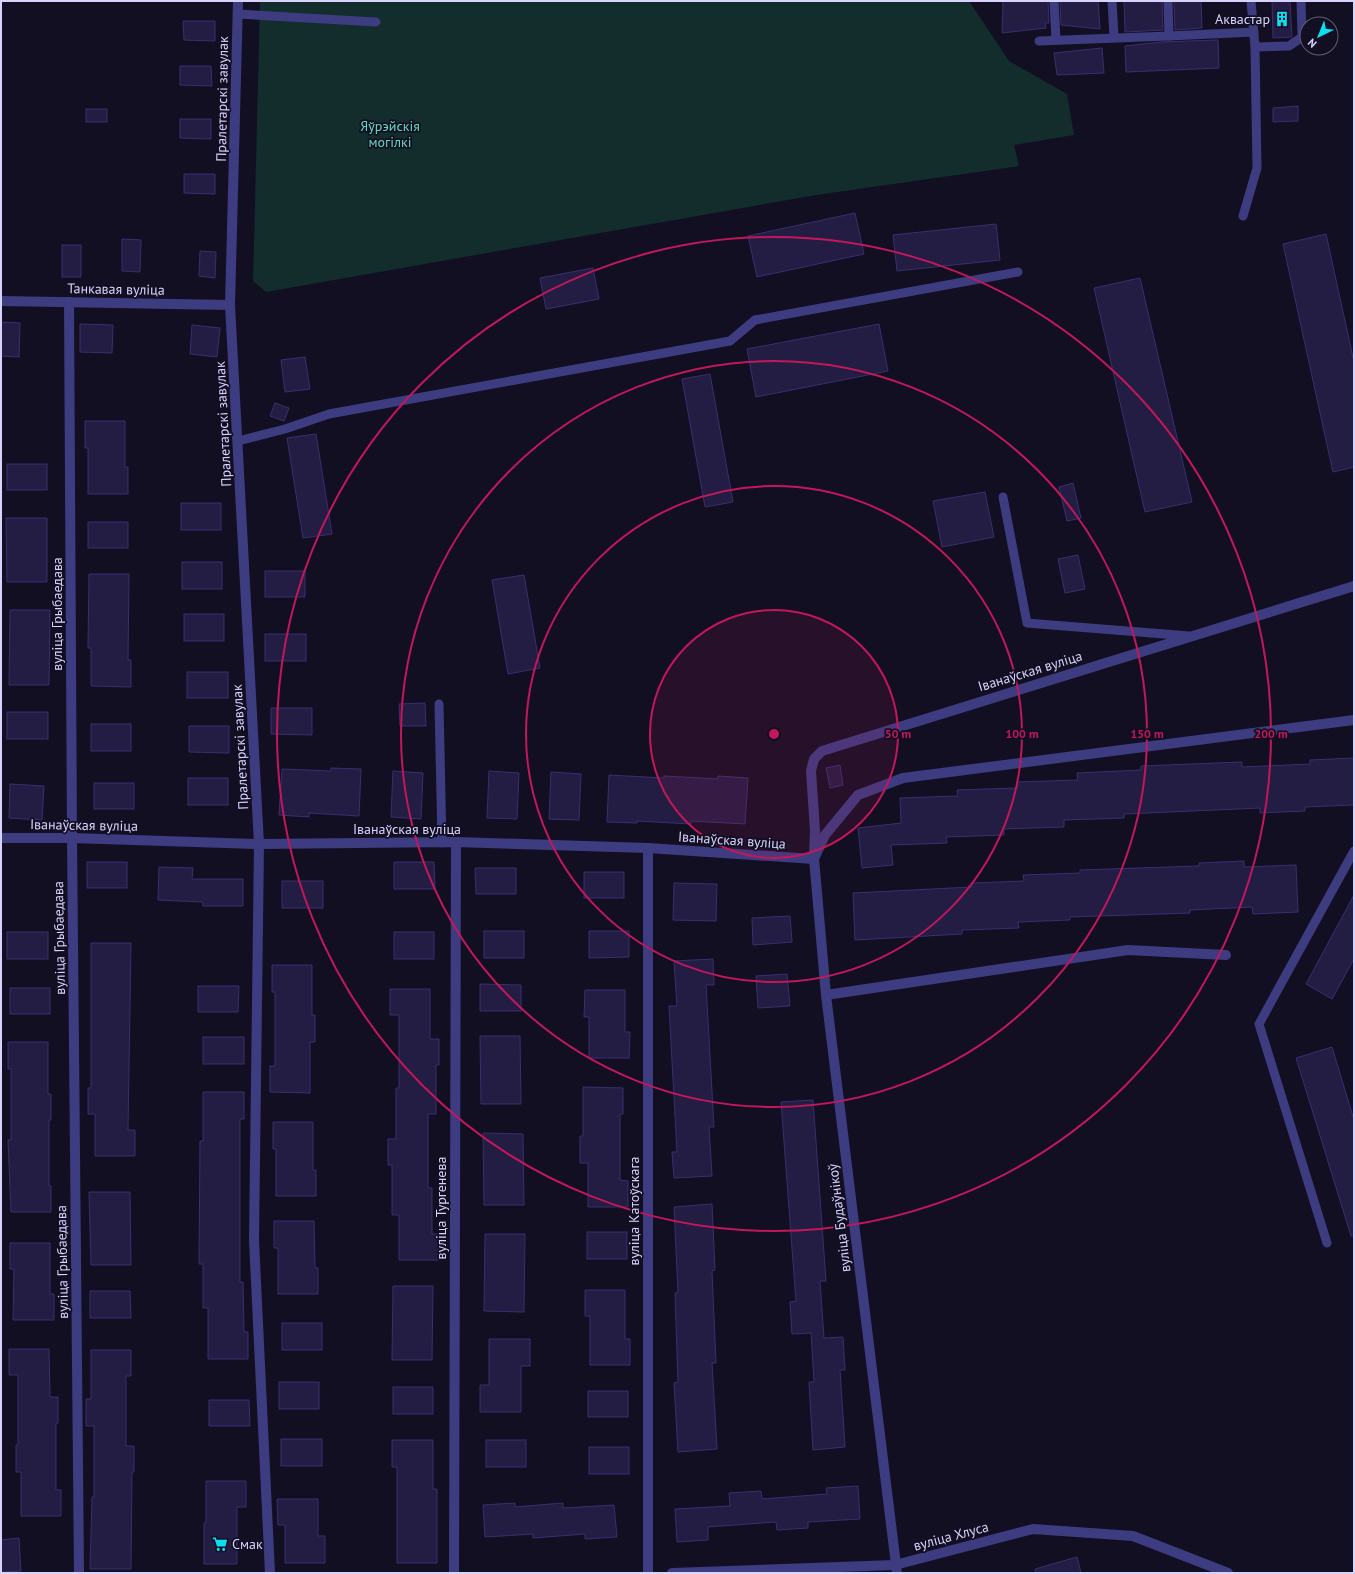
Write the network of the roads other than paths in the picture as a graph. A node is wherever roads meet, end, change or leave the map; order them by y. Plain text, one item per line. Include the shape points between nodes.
1 (238, 1) edge
2 (1054, 1) edge
3 (1112, 1) edge
4 (1168, 1) edge
5 (1251, 1) edge
6 (1302, 1) edge
7 (238, 14) junction
8 (376, 22) dead end
9 (1254, 32) junction
10 (1169, 36) junction
11 (1114, 37) junction
12 (1056, 40) junction
13 (1039, 41) dead end
14 (1256, 47) junction
15 (1243, 216) dead end
16 (1018, 272) dead end
17 (1, 300) edge
18 (69, 302) junction
19 (230, 305) junction
20 (238, 441) junction
21 (1003, 497) dead end
22 (1354, 586) edge
23 (1189, 636) junction
24 (439, 704) dead end
25 (1354, 720) edge
26 (1, 838) edge
27 (72, 838) junction
28 (456, 842) junction
29 (442, 843) junction
30 (259, 844) junction
31 (648, 848) junction
32 (1354, 851) edge
33 (814, 859) junction
34 (1226, 955) dead end
35 (826, 995) junction
36 (1327, 1243) dead end
37 (896, 1569) edge
38 (79, 1573) edge
39 (270, 1573) edge
40 (454, 1573) edge
41 (648, 1573) edge
42 (672, 1573) edge
43 (1228, 1573) edge

1 - 7 street, Пралетарскі завулак
2 - 12 lane
3 - 11 lane
4 - 10 lane
5 - 9 lane
6 - 14 lane via 1302,37 1289,46
7 - 8 lane
7 - 19 street, Пралетарскі завулак
9 - 10 lane
9 - 14 lane
10 - 11 lane
11 - 12 lane
12 - 13 lane
14 - 15 lane via 1257,168
16 - 20 lane via 755,320 730,341 329,414
17 - 18 street, Танкавая вуліца
18 - 19 street, Танкавая вуліца
18 - 27 street, вуліца Грыбаедава
19 - 20 street, Пралетарскі завулак
20 - 30 street, Пралетарскі завулак
21 - 23 lane via 1027,623
22 - 23 street, Іванаўская вуліца
23 - 33 street, Іванаўская вуліца via 822,751 814,759 811,771
24 - 29 lane
25 - 33 street via 903,778 858,795 825,835
26 - 27 street, Іванаўская вуліца
27 - 30 street, Іванаўская вуліца
27 - 38 street, вуліца Грыбаедава
28 - 29 street, Іванаўская вуліца
28 - 31 street, Іванаўская вуліца
28 - 40 street, вуліца Тургенева
29 - 30 street, Іванаўская вуліца
30 - 39 street, Пралетарскі завулак via 254,1240
31 - 33 street, Іванаўская вуліца
31 - 41 street, вуліца Катоўскага
32 - 36 lane via 1259,1024
33 - 35 street, вуліца Будаўнікоў
34 - 35 street via 1128,950
35 - 37 street, вуліца Будаўнікоў
37 - 42 street, вуліца Хлуса
37 - 43 street, вуліца Хлуса via 1033,1529 1133,1536

